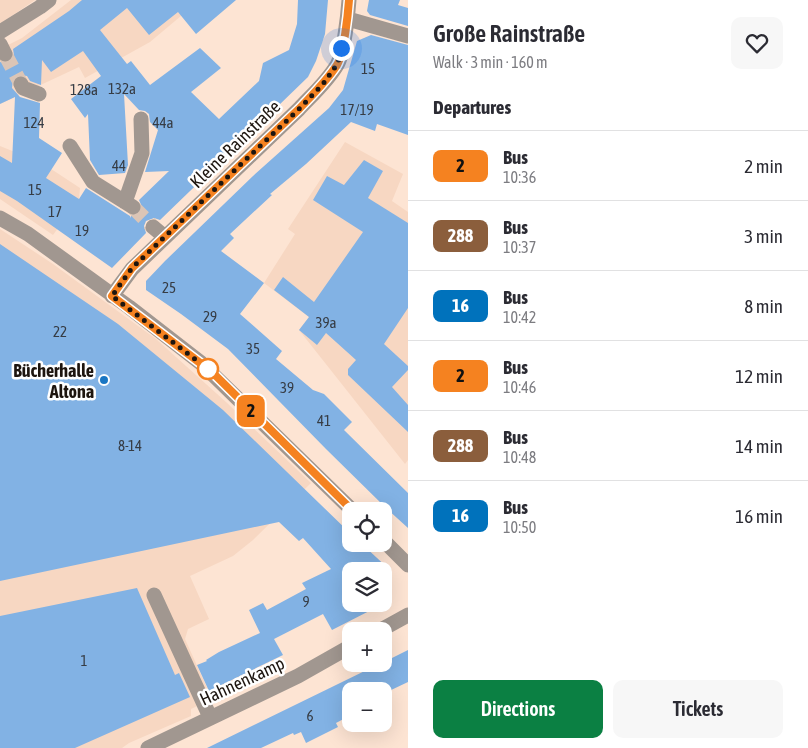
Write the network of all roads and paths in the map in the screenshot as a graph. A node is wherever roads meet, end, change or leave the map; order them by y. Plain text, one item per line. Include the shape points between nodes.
1 (49, 0) edge
2 (349, 0) edge
3 (348, 19) junction
4 (0, 32) edge
5 (408, 36) edge
6 (21, 84) tunnel mouth
7 (39, 94) dead end
8 (141, 119) dead end
9 (70, 146) dead end
10 (0, 218) edge
11 (153, 227) tunnel mouth
12 (165, 237) junction
13 (112, 296) junction
14 (344, 502) edge
15 (392, 549) edge
16 (408, 565) edge
17 (154, 595) dead end
18 (408, 615) edge
19 (392, 624) edge
20 (342, 651) edge
21 (210, 717) junction
22 (148, 748) edge

1 - 4 street
2 - 3 street, Kleine Rainstraße
3 - 5 street
3 - 12 street, Kleine Rainstraße via 338,63 323,84
6 - 7 street via 23,88
8 - 9 street via 142,153 129,205 93,182
10 - 13 street via 28,234
11 - 12 street
12 - 13 street, Kleine Rainstraße via 132,268
13 - 14 street via 212,372
15 - 16 street
17 - 21 street
18 - 19 street
20 - 21 street, Hahnenkamp via 298,676
21 - 22 street, Hahnenkamp

